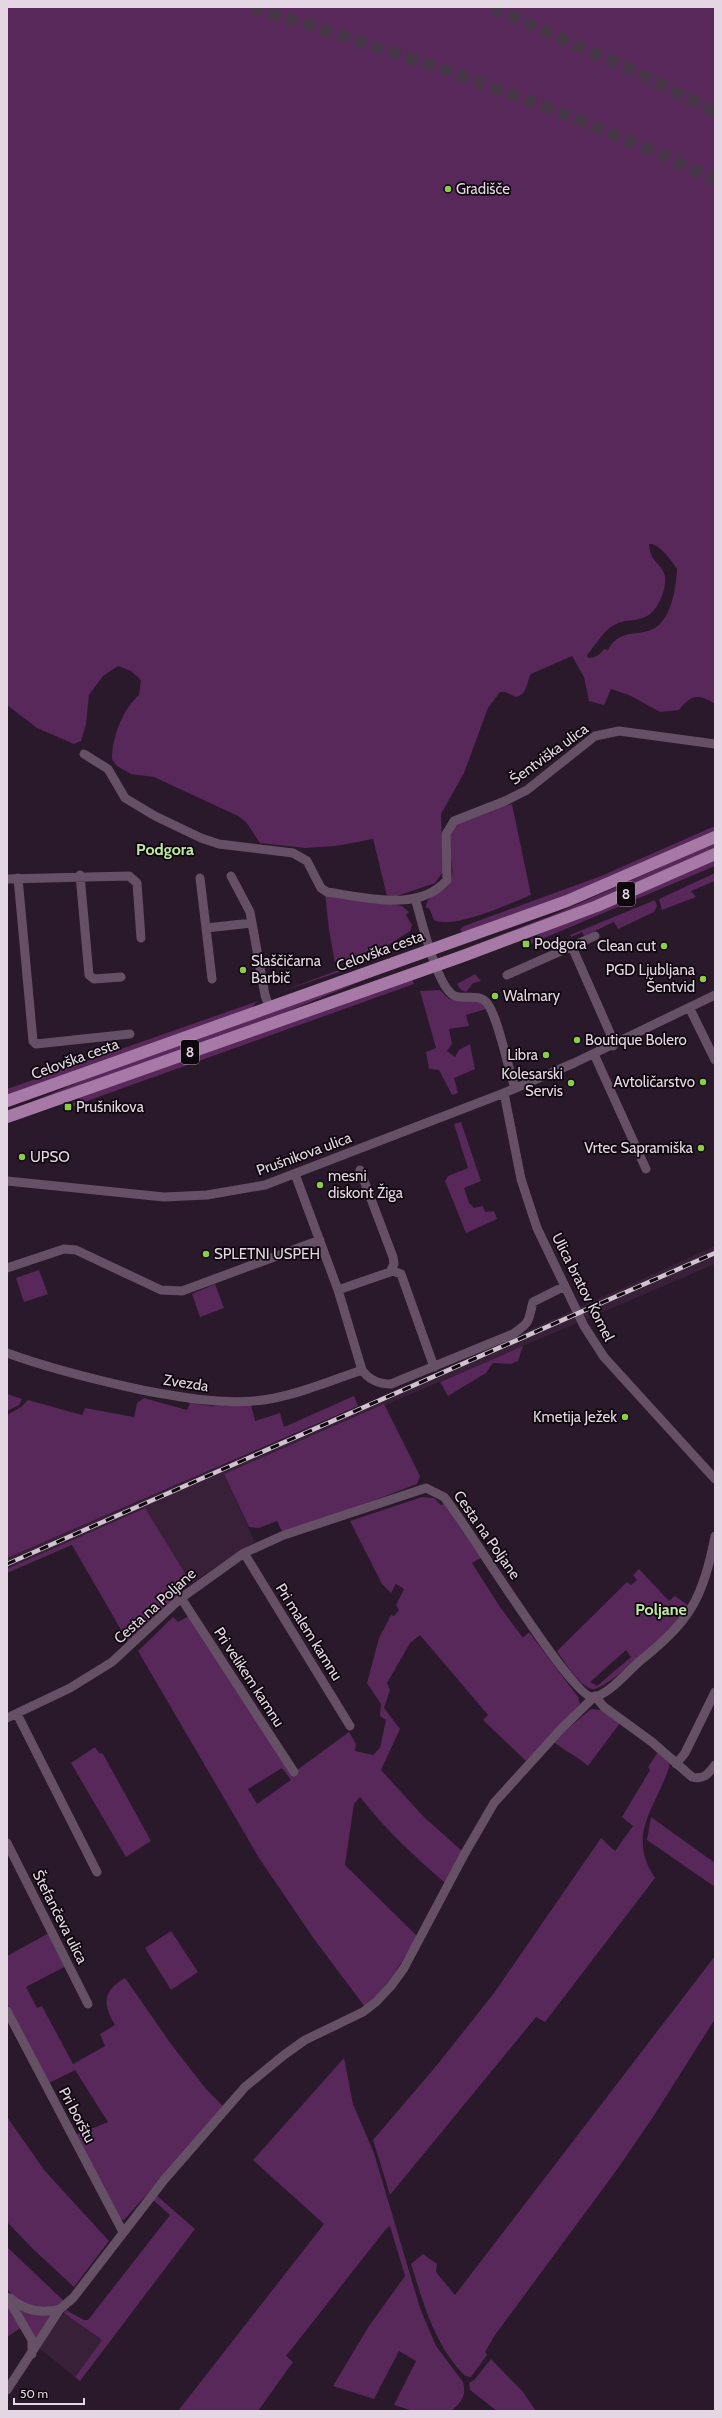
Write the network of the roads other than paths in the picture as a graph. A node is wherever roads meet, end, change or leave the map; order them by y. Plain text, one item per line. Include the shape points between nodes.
1 (715, 744) edge
2 (84, 754) dead end
3 (715, 837) edge
4 (715, 854) edge
5 (80, 875) junction
6 (231, 876) dead end
7 (18, 878) junction
8 (200, 878) dead end
9 (7, 879) edge
10 (415, 898) junction
11 (252, 923) junction
12 (206, 928) junction
13 (596, 936) dead end
14 (141, 938) dead end
15 (572, 947) junction
16 (431, 949) junction
17 (435, 965) junction
18 (507, 975) dead end
19 (121, 977) dead end
20 (212, 980) dead end
21 (715, 995) edge
22 (269, 1007) junction
23 (690, 1008) junction
24 (130, 1034) dead end
25 (613, 1046) junction
26 (594, 1054) junction
27 (715, 1060) edge
28 (515, 1088) junction
29 (504, 1093) junction
30 (7, 1100) edge
31 (7, 1117) edge
32 (646, 1169) dead end
33 (360, 1170) dead end
34 (295, 1174) junction
35 (7, 1181) edge
36 (320, 1240) junction
37 (7, 1268) edge
38 (390, 1272) junction
39 (565, 1286) junction
40 (338, 1290) junction
41 (7, 1353) edge
42 (434, 1367) junction
43 (362, 1370) junction
44 (715, 1479) edge
45 (715, 1536) edge
46 (244, 1553) junction
47 (181, 1598) junction
48 (715, 1692) edge
49 (595, 1696) junction
50 (17, 1714) junction
51 (7, 1718) edge
52 (350, 1726) dead end
53 (676, 1764) junction
54 (715, 1765) edge
55 (294, 1772) dead end
56 (7, 1843) edge
57 (97, 1872) dead end
58 (88, 2004) dead end
59 (7, 2011) edge
60 (123, 2232) junction
61 (7, 2296) edge
62 (60, 2309) junction
63 (32, 2354) junction
64 (7, 2390) edge

1 - 10 street, Šentviška ulica via 619,731 595,736 527,790 454,821 446,834 447,880 432,892
2 - 10 street via 108,769 125,798 201,838 219,844 293,853 307,861 321,888 327,892 376,899
3 - 16 main road, Celovška cesta / 8 via 606,886
4 - 17 main road, Celovška cesta / 8 via 597,906
5 - 7 street
5 - 14 street via 129,876 136,883
5 - 19 street via 89,975 94,979
6 - 11 street via 250,912
7 - 9 street
7 - 24 street via 33,1042 36,1044
8 - 12 street
10 - 16 street
11 - 12 street
11 - 22 street
12 - 20 street
13 - 15 street
15 - 18 street
15 - 25 street via 610,1033
16 - 17 street
16 - 22 main road, Celovška cesta / 8
17 - 28 street via 450,992 455,996 480,998 487,1002
17 - 31 main road, Celovška cesta / 8
21 - 23 street, Prušnikova ulica
22 - 30 main road, Celovška cesta / 8
23 - 25 street, Prušnikova ulica
23 - 27 street
25 - 26 street, Prušnikova ulica
26 - 28 street, Prušnikova ulica
26 - 32 street
28 - 29 street, Prušnikova ulica
29 - 34 street, Prušnikova ulica
29 - 39 street, Ulica bratov Komel via 521,1179 537,1228
33 - 38 street via 393,1257 394,1264
34 - 35 street, Prušnikova ulica via 245,1190 169,1197
34 - 36 street
36 - 37 street via 182,1291 161,1290 76,1250 64,1249
36 - 40 street
38 - 40 street
38 - 42 street via 398,1271 401,1274
39 - 42 street via 533,1302 526,1325 514,1334
39 - 44 street, Ulica bratov Komel via 584,1326 604,1357
40 - 43 street
41 - 43 street, Zvezda via 89,1379 221,1403 256,1401 298,1391
42 - 43 street via 392,1384 368,1378
45 - 49 street via 705,1576 689,1614 661,1645 610,1688
46 - 47 street, Cesta na Poljane
46 - 49 street, Cesta na Poljane via 284,1535 416,1490 434,1490 444,1497 456,1512 530,1623 578,1688 588,1696
46 - 52 street, Pri malem kamnu
47 - 50 street, Cesta na Poljane via 112,1662 70,1688
47 - 55 street, Pri velikem kamnu
48 - 53 street via 686,1753
49 - 53 street via 604,1707 652,1742
49 - 60 street via 539,1752 490,1809 404,1968 391,1986 364,2012 300,2044 245,2087 164,2180
50 - 51 street, Cesta na Poljane
50 - 57 street
53 - 54 street via 692,1777 699,1779
56 - 58 street, Štefančeva ulica
59 - 60 street, Pri borštu
60 - 62 street via 72,2298
61 - 62 street via 30,2310 44,2312
61 - 63 street via 32,2340
62 - 63 street
63 - 64 street

